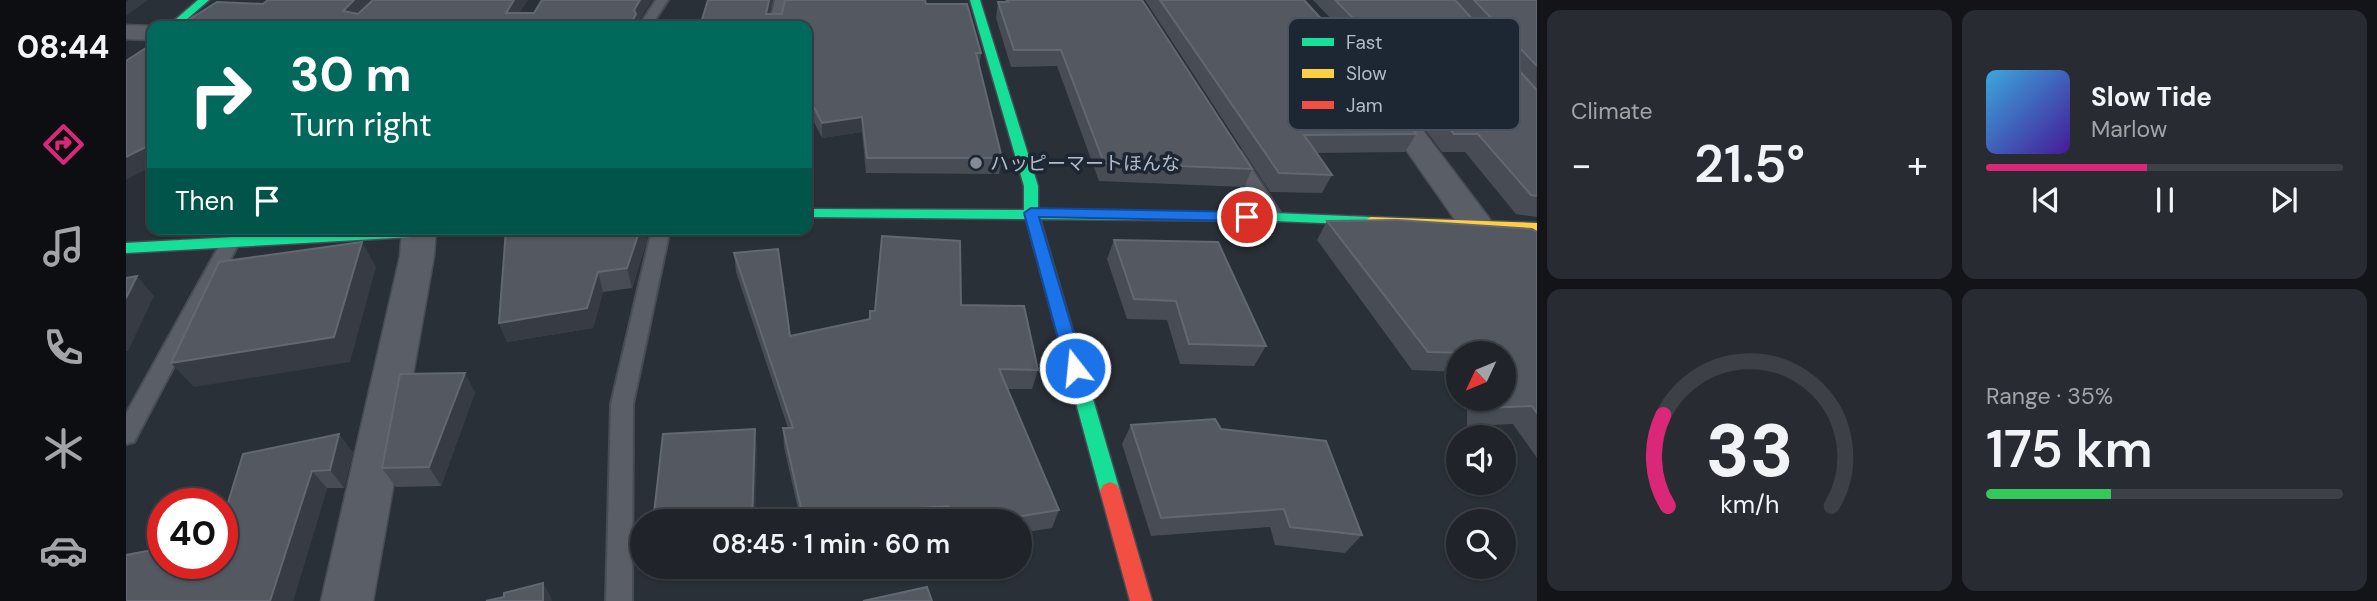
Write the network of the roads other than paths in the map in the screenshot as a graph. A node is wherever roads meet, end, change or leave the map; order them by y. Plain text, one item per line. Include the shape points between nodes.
1 (204, 0) edge
2 (662, 0) edge
3 (781, 0) edge
4 (975, 0) edge
5 (179, 21) edge
6 (648, 21) edge
7 (776, 21) edge
8 (126, 32) edge
9 (147, 43) edge
10 (1407, 130) edge
11 (1224, 137) edge
12 (812, 213) edge
13 (1031, 213) junction
14 (1274, 217) junction
15 (1477, 226) junction
16 (1509, 226) joint
17 (166, 235) edge
18 (351, 235) edge
19 (419, 235) edge
20 (660, 235) edge
21 (1532, 236) edge
22 (231, 242) junction
23 (157, 245) junction
24 (126, 248) edge
25 (126, 435) edge
26 (347, 601) edge
27 (619, 601) edge
28 (1140, 601) edge

1 - 5 street
2 - 6 lane
3 - 7 lane
4 - 13 street via 1031,187
8 - 9 street
10 - 15 street
11 - 14 lane
12 - 13 street
13 - 14 street
13 - 28 street
14 - 15 street
15 - 16 street
16 - 21 lane
17 - 23 lane
18 - 22 street
19 - 26 street
20 - 27 lane via 622,404
22 - 23 street
22 - 25 lane
23 - 24 street

